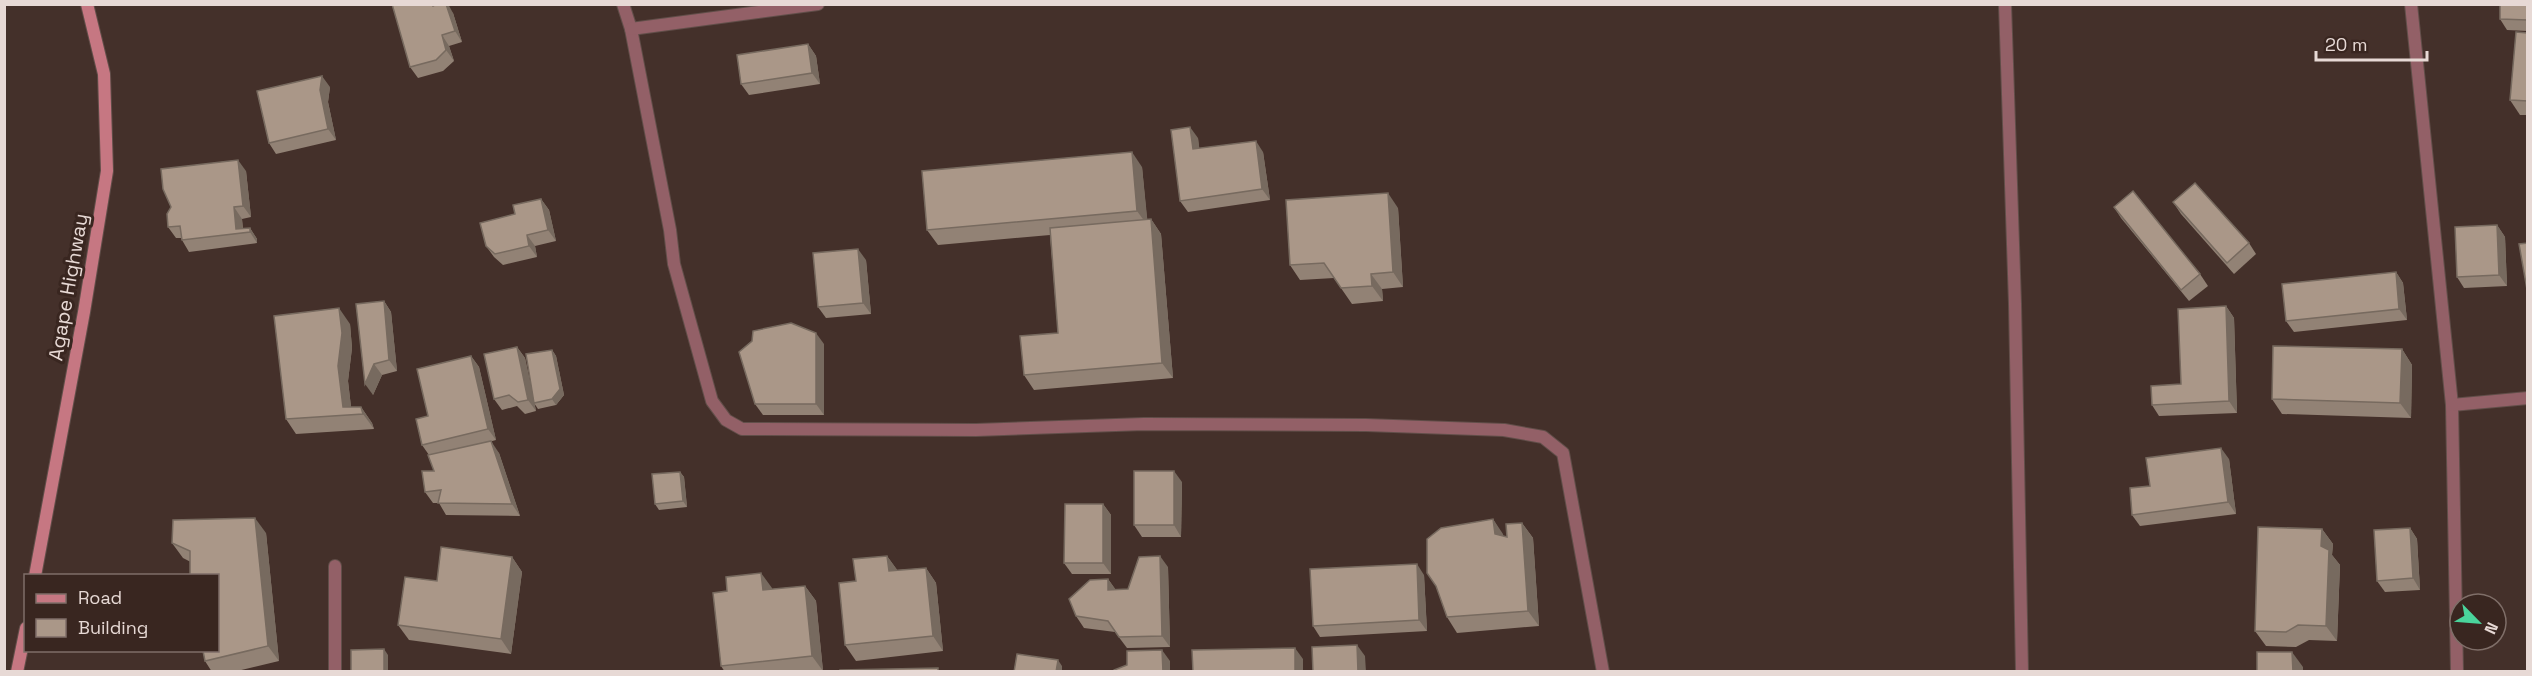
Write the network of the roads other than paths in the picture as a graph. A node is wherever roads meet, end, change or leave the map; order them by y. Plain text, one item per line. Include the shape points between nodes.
1 (87, 4) edge
2 (623, 4) edge
3 (818, 4) edge
4 (2005, 4) edge
5 (2411, 4) edge
6 (631, 29) junction
7 (2528, 398) edge
8 (2452, 405) junction
9 (335, 566) dead end
10 (35, 574) edge
11 (24, 637) edge
12 (16, 672) edge
13 (335, 672) edge
14 (1603, 672) edge
15 (2022, 672) edge
16 (2457, 672) edge

1 - 10 street, Agape Highway via 104,74 107,171
2 - 6 street
3 - 6 street
4 - 15 street
5 - 8 street
6 - 14 street via 674,264 712,401 726,420 742,429 1354,424 1504,430 1543,437 1563,453
7 - 8 street
8 - 16 street
9 - 13 street
11 - 12 street

